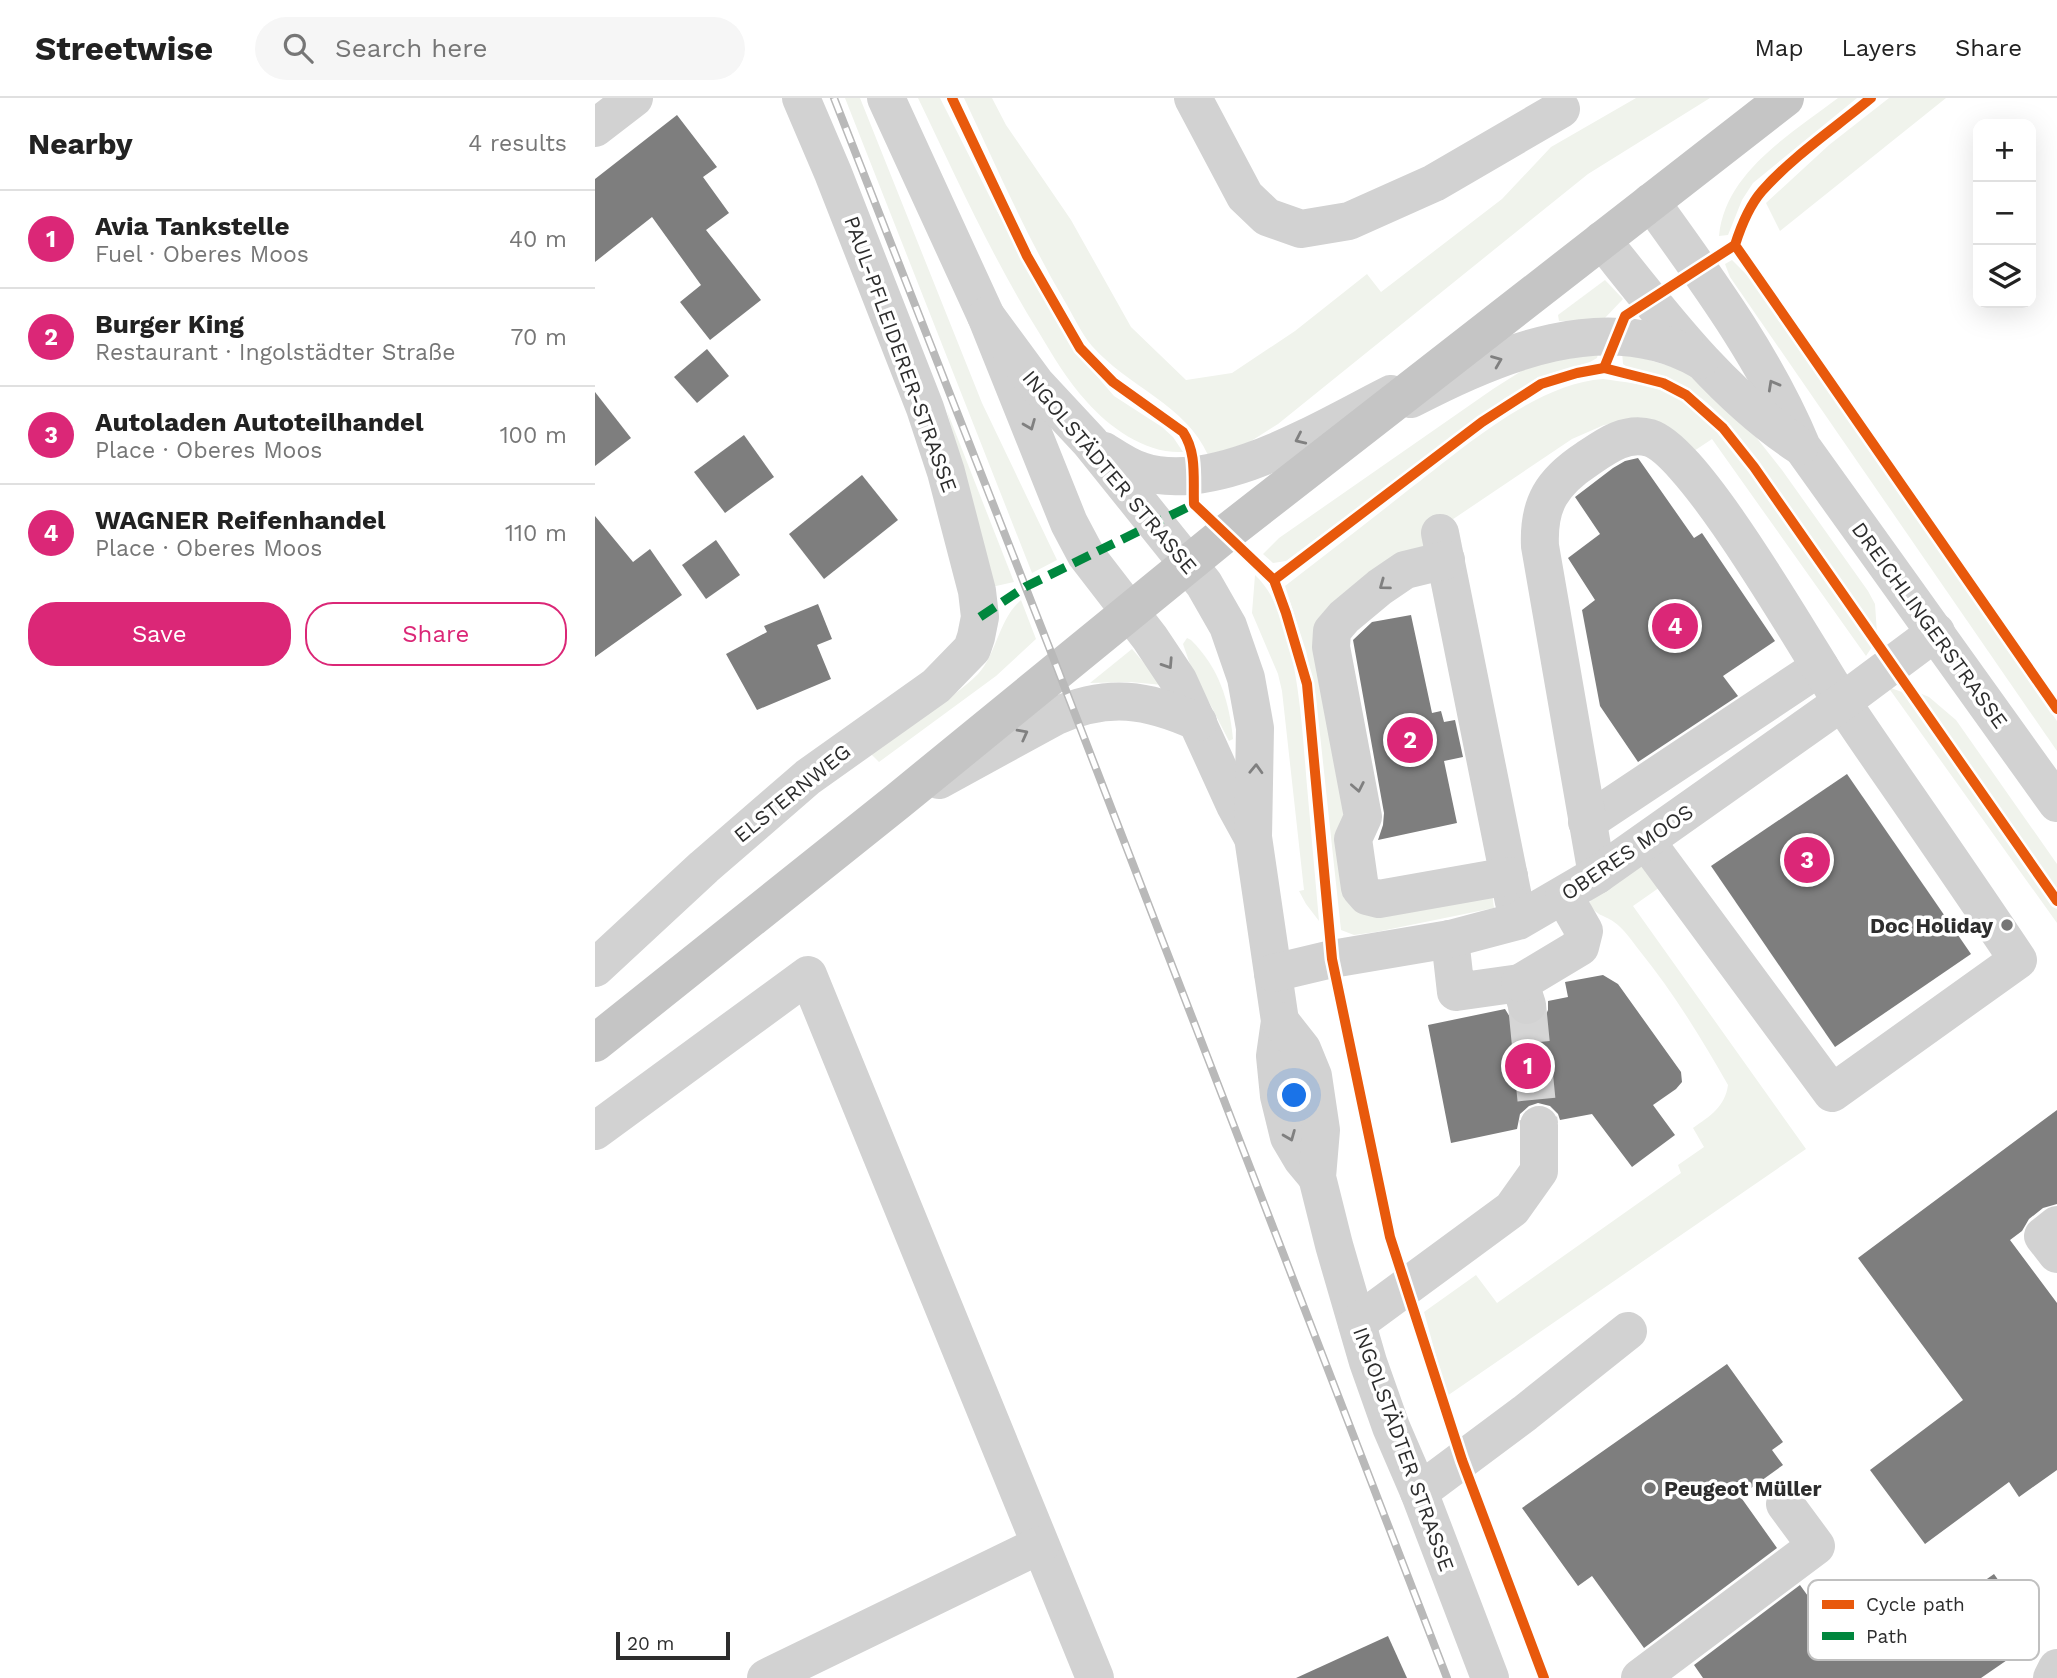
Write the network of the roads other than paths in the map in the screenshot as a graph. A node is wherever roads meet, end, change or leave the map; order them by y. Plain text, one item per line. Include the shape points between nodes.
1 (634, 98) edge
2 (801, 98) edge
3 (886, 98) edge
4 (1193, 98) edge
5 (1785, 98) edge
6 (1564, 102) edge
7 (595, 128) edge
8 (1651, 202) junction
9 (1602, 240) junction
10 (986, 316) junction
11 (1700, 360) junction
12 (1427, 376) junction
13 (1369, 421) junction
14 (1090, 442) junction
15 (1802, 447) junction
16 (1188, 564) junction
17 (1129, 611) junction
18 (980, 617) joint
19 (1936, 632) junction
20 (1821, 667) junction
21 (1842, 702) junction
22 (1198, 722) junction
23 (898, 801) junction
24 (2057, 803) edge
25 (1587, 822) junction
26 (1253, 837) junction
27 (1646, 841) junction
28 (1597, 875) junction
29 (1510, 876) junction
30 (1564, 896) junction
31 (1518, 921) junction
32 (1450, 939) junction
33 (595, 968) edge
34 (1273, 973) junction
35 (595, 1043) edge
36 (1539, 1125) tunnel mouth
37 (595, 1131) edge
38 (2057, 1225) edge
39 (2057, 1254) edge
40 (1357, 1323) junction
41 (1628, 1331) dead end
42 (1419, 1492) junction
43 (1785, 1504) dead end
44 (1041, 1545) junction
45 (2057, 1668) edge
46 (766, 1678) edge
47 (1095, 1678) edge
48 (1490, 1678) edge
49 (1640, 1678) edge
50 (2052, 1678) edge

1 - 7 street
2 - 18 street, PAUL-PFLEIDERER-STRASSE via 925,408 954,500
3 - 10 street, INGOLSTÄDTER STRASSE
4 - 6 street via 1245,196 1267,217 1301,229 1349,221 1434,183
5 - 8 main road
8 - 9 main road
15 -> 8 street, DREICHLINGERSTRASSE via 1755,355
9 - 11 street, DREICHLINGERSTRASSE
9 - 12 main road
10 - 14 street, INGOLSTÄDTER STRASSE via 1036,384
10 -> 17 street, INGOLSTÄDTER STRASSE via 1069,523 1086,555
13 -> 11 street via 1473,370 1572,338 1617,336 1678,349
11 - 15 street, DREICHLINGERSTRASSE via 1764,420
12 - 13 main road
12 -> 14 street via 1227,471 1150,474
13 - 16 main road
14 - 16 street, INGOLSTÄDTER STRASSE
15 - 19 street, DREICHLINGERSTRASSE
16 - 17 main road
26 -> 16 street, INGOLSTÄDTER STRASSE via 1256,758 1252,704 1228,626
17 -> 22 street, INGOLSTÄDTER STRASSE via 1178,680
17 - 23 main road
18 - 33 street, ELSTERNWEG via 972,649 936,685 799,785
19 - 21 street, OBERES MOOS
19 - 24 street, DREICHLINGERSTRASSE
20 - 21 street
20 - 25 street
20 - 25 street via 1745,547 1667,446 1632,436 1613,442 1581,463 1559,482 1542,508 1539,525
21 - 27 street, OBERES MOOS
21 - 27 street via 2018,960 1843,1086 1832,1093
23 -> 22 street via 1056,716 1098,702 1139,702
22 - 26 street, INGOLSTÄDTER STRASSE
23 - 35 main road
25 - 28 street
26 - 34 street, INGOLSTÄDTER STRASSE
27 - 28 street, OBERES MOOS
28 - 30 street, OBERES MOOS
29 -> 29 street via 1443,547 1405,570 1344,617 1332,632 1363,817 1353,839 1360,888 1379,899
29 - 31 street
30 - 31 street, OBERES MOOS
30 - 32 street via 1584,931 1580,947 1523,994 1456,992
31 - 32 street, OBERES MOOS
32 - 34 street, OBERES MOOS
34 - 40 street, INGOLSTÄDTER STRASSE via 1280,1021 1302,1049 1313,1076 1321,1130 1317,1177
36 - 40 street via 1539,1171 1512,1209
37 - 44 street via 809,975
38 - 39 street via 2043,1236
40 - 42 street, INGOLSTÄDTER STRASSE via 1391,1427
41 - 42 street
42 - 48 street, INGOLSTÄDTER STRASSE
43 - 49 street via 1816,1546
44 - 46 street
44 - 47 street
45 - 50 street

